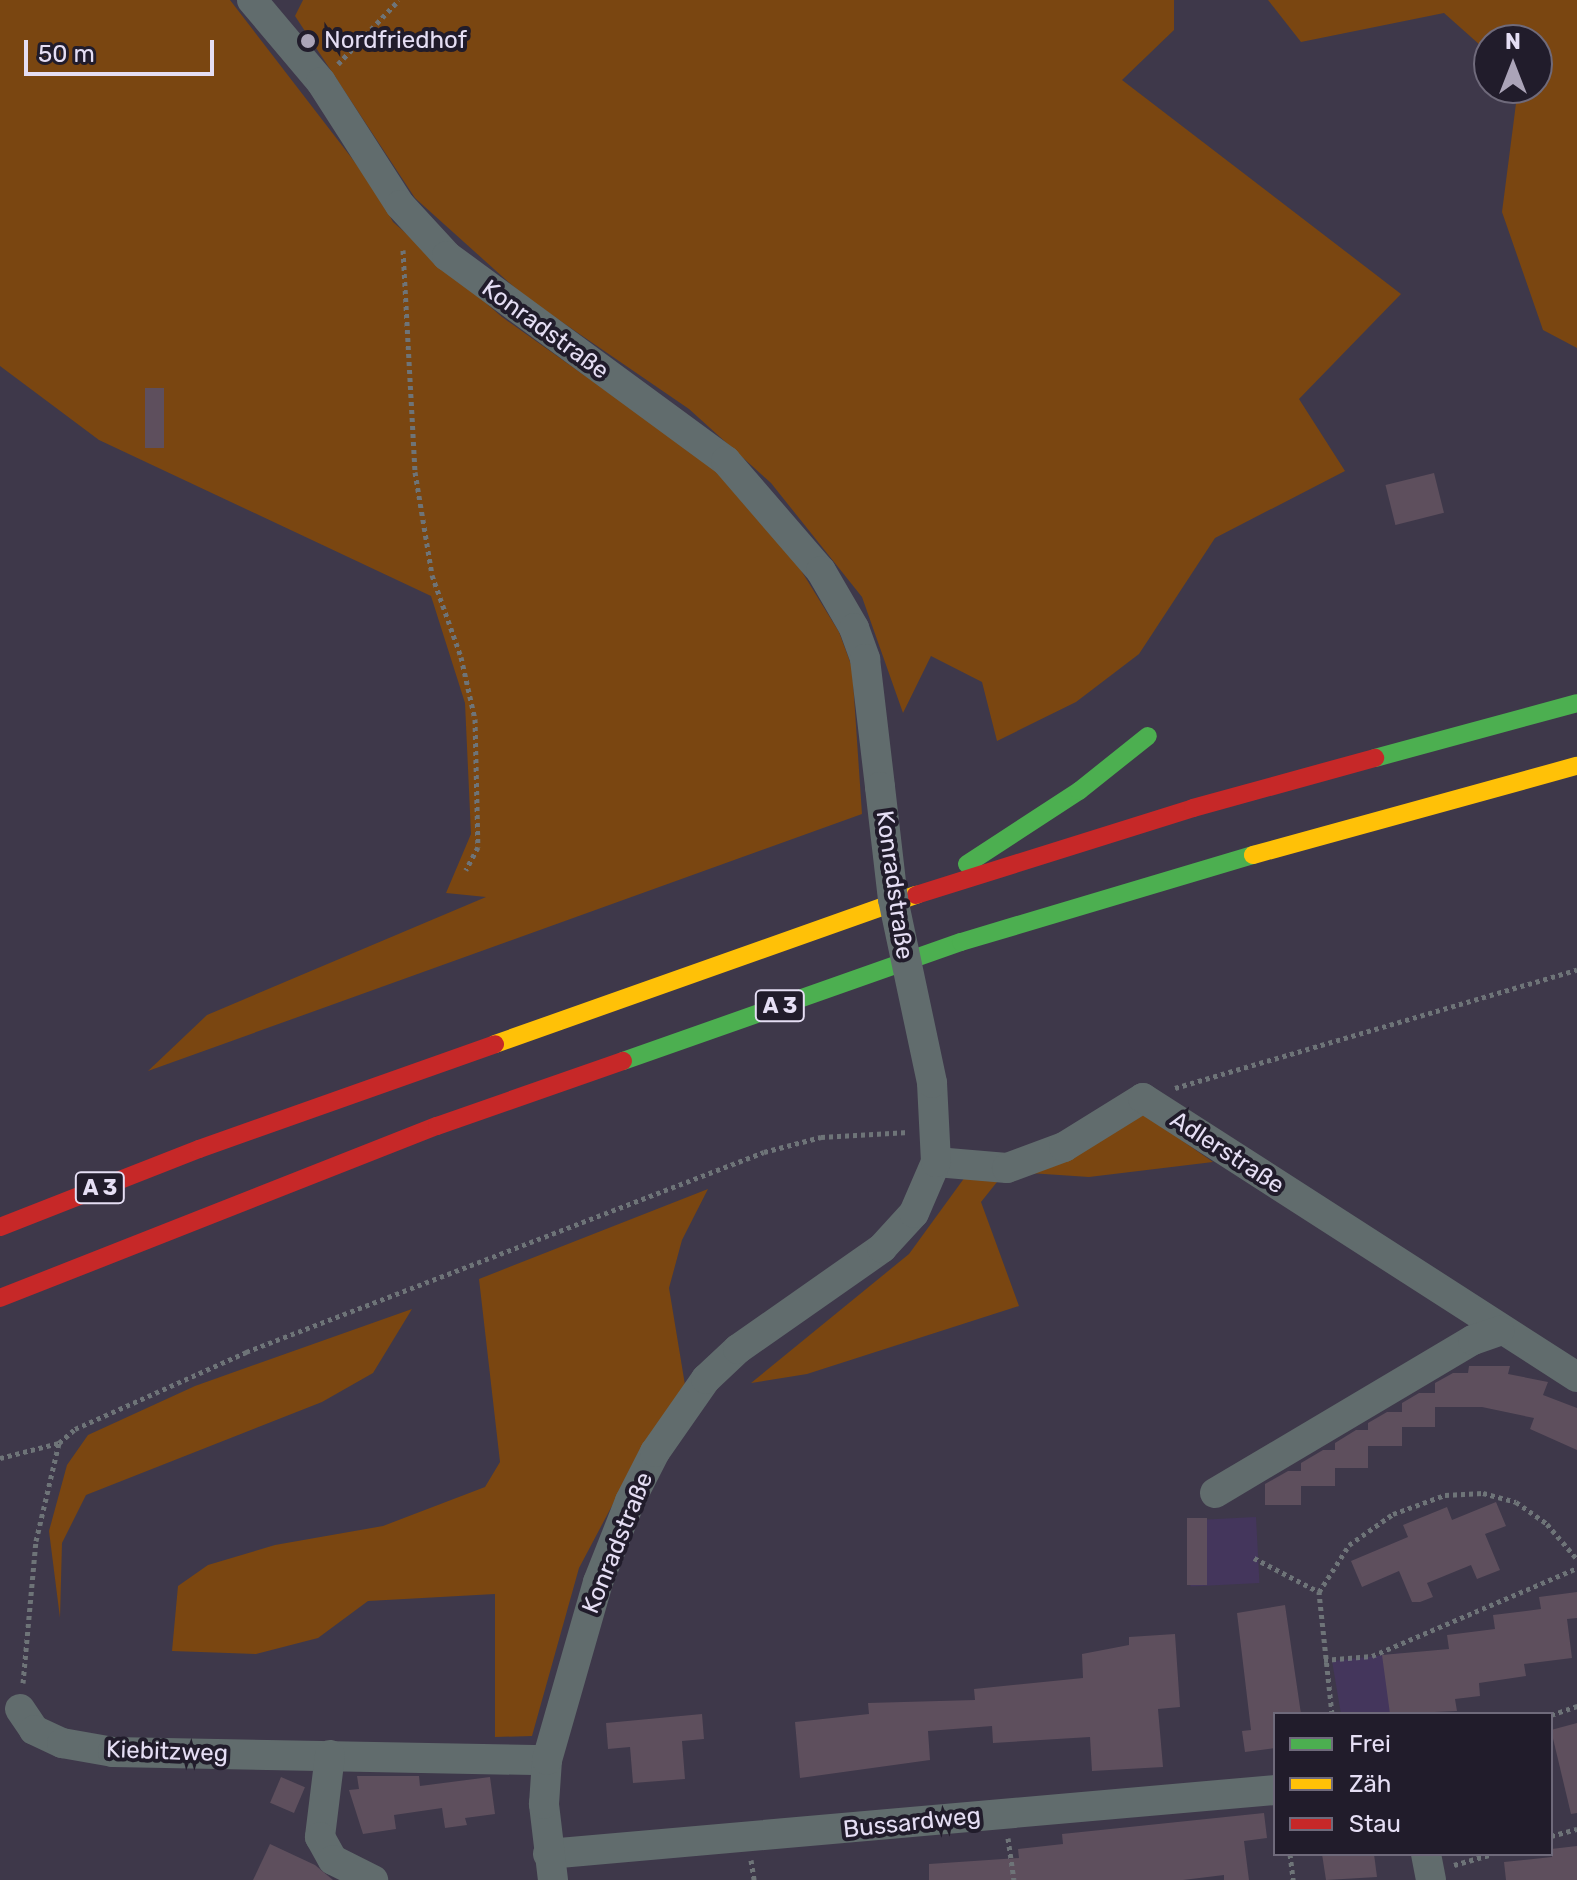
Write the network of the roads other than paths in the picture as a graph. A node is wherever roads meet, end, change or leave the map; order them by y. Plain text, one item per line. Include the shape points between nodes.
1 (252, 0) edge
2 (1577, 703) edge
3 (1148, 736) dead end
4 (1577, 766) edge
5 (922, 893) junction
6 (936, 1162) junction
7 (0, 1227) edge
8 (0, 1298) edge
9 (1499, 1331) junction
10 (1577, 1377) edge
11 (1215, 1493) dead end
12 (20, 1709) road end
13 (330, 1755) junction
14 (547, 1760) junction
15 (1273, 1790) edge
16 (550, 1867) edge
17 (373, 1880) edge

1 - 6 street, Konradstraße, bridge via 321,82 400,205 447,256 726,461 821,571 854,628 865,659 893,899 932,1083
2 - 5 highway, A 3 via 1193,808
3 - 5 highway via 1079,791
4 - 8 highway, A 3 via 1150,883 961,942 437,1126
5 - 7 highway, A 3 via 199,1149
6 - 9 street, Adlerstraße via 1007,1168 1064,1147 1143,1098
6 - 14 street, Konradstraße via 914,1213 882,1248 738,1349 679,1415 630,1501 598,1582
9 - 10 street, Adlerstraße
9 - 11 street via 1473,1340
12 - 13 street, Kiebitzweg via 34,1730 62,1743 113,1752
13 - 14 street, Kiebitzweg
13 - 17 street via 320,1837 333,1860
14 - 16 street, Konradstraße
15 - 16 street, Bussardweg via 1005,1813

